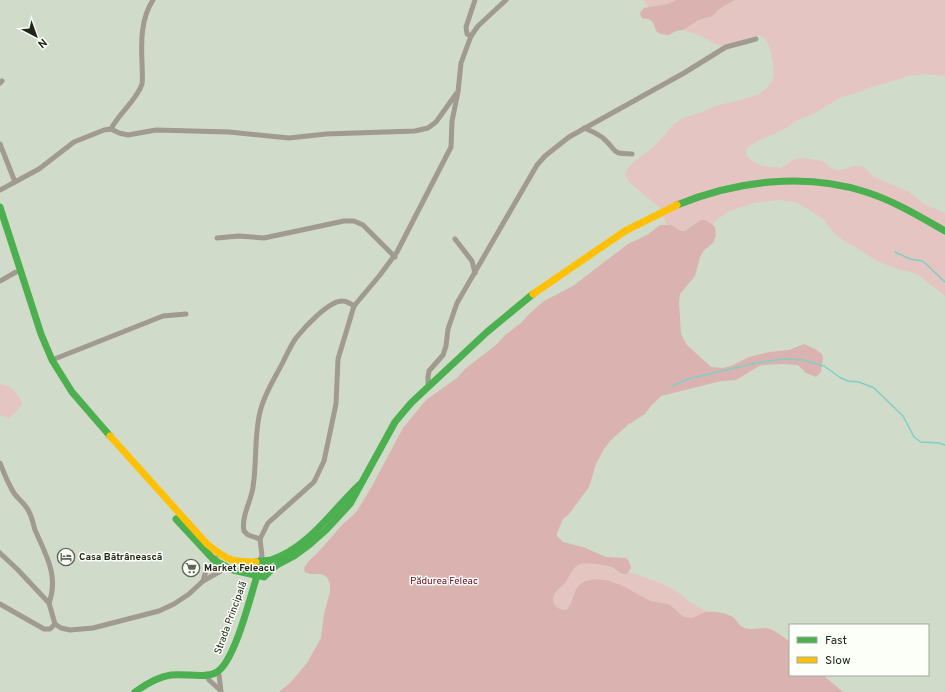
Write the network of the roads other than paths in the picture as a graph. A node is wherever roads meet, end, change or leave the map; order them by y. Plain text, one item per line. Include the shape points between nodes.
1 (152, 0) edge
2 (475, 0) edge
3 (506, 0) edge
4 (471, 36) junction
5 (756, 39) dead end
6 (458, 92) junction
7 (584, 128) junction
8 (111, 129) junction
9 (0, 144) edge
10 (632, 154) dead end
11 (15, 182) junction
12 (0, 190) edge
13 (0, 207) edge
14 (0, 223) edge
15 (945, 231) edge
16 (217, 238) dead end
17 (455, 239) dead end
18 (394, 257) junction
19 (16, 272) junction
20 (475, 273) junction
21 (0, 281) edge
22 (354, 306) junction
23 (186, 314) dead end
24 (52, 360) junction
25 (428, 386) junction
26 (0, 463) edge
27 (361, 483) junction
28 (260, 539) junction
29 (0, 553) edge
30 (223, 557) junction
31 (214, 560) junction
32 (260, 561) junction
33 (228, 568) junction
34 (268, 573) junction
35 (256, 576) junction
36 (203, 581) junction
37 (49, 603) junction
38 (0, 604) edge
39 (55, 624) junction
40 (217, 673) junction
41 (206, 674) junction
42 (221, 691) edge
43 (136, 692) edge

1 - 8 street via 143,20 142,82 134,99 116,119
2 - 4 street via 466,27 467,34
3 - 4 street
4 - 6 street via 461,63
5 - 7 street via 726,47
6 - 8 street via 436,122 428,128 415,131 289,138 229,132 156,130 128,135
6 - 18 street via 452,121 451,147
7 - 10 street via 603,138 616,153
7 - 20 street via 556,146 537,165
8 - 11 street via 74,142 39,169
9 - 11 street
11 - 12 street
13 - 24 main road via 41,334
14 - 19 main road
15 - 25 main road via 888,201 851,187 810,182 769,182 700,197 640,222 563,272 507,314
16 - 18 street via 264,238 354,221 362,225
17 - 20 street via 472,261
18 - 22 street
19 - 21 street
19 - 31 main road via 36,336 62,385
20 - 25 street via 456,303 443,355 429,371
22 - 28 street via 338,359 336,404 324,461 314,482 268,523
22 - 28 street via 343,300 329,305 319,314 296,339 264,399 257,429 256,471 252,497 243,520 244,532
23 - 24 street via 163,316
24 - 30 main road via 65,382 86,408 200,537
25 - 27 main road via 395,422
26 - 37 street via 9,485 28,510 49,560 53,593
27 - 32 main road via 304,540 282,555
27 - 34 main road via 350,504 318,537 302,551
28 - 32 street
29 - 37 street
30 - 31 street
30 - 32 main road via 236,562
31 - 33 main road
31 - 36 street
32 - 34 main road via 269,566
32 - 35 main road via 252,569
33 - 35 main road
33 - 36 street
34 - 35 main road via 264,577
35 - 40 main road, Strada Principală via 233,649
36 - 39 street via 174,604 159,611 93,628 70,630
37 - 39 street
38 - 39 street via 44,629 50,629
40 - 41 main road
40 - 42 street
41 - 42 street
41 - 43 main road via 176,674 158,678

